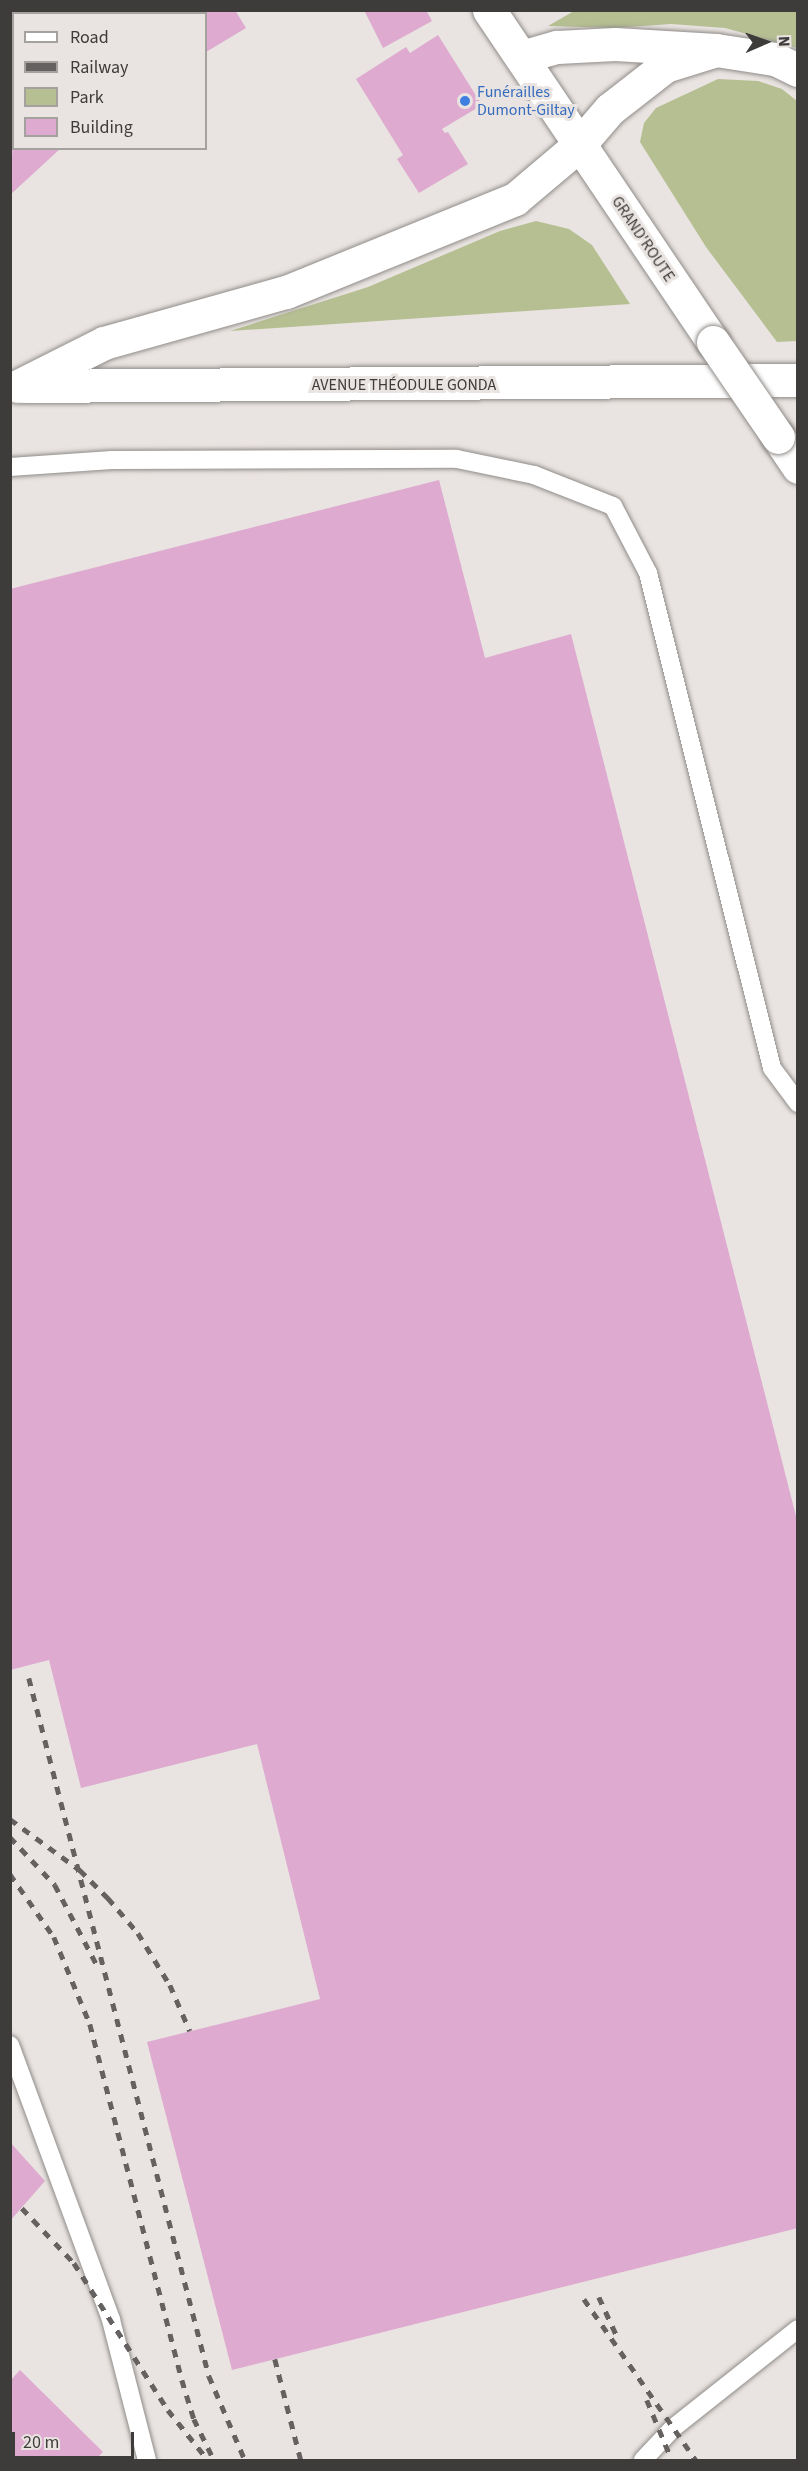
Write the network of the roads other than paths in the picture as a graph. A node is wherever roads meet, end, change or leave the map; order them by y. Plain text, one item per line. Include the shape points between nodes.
1 (489, 10) edge
2 (716, 50) junction
3 (521, 57) junction
4 (798, 70) edge
5 (579, 145) junction
6 (798, 380) edge
7 (14, 387) edge
8 (798, 466) edge
9 (10, 467) edge
10 (798, 1103) edge
11 (10, 2045) edge
12 (798, 2329) edge
13 (147, 2460) edge
14 (643, 2460) edge

1 - 3 main road, GRAND'ROUTE
2 - 3 main road via 577,45
2 - 4 main road via 775,59
2 - 5 main road via 665,66 610,109
3 - 5 main road, GRAND'ROUTE
5 - 7 main road via 514,199 460,223 286,292 104,343
5 - 8 main road, GRAND'ROUTE, bridge
6 - 7 main road, AVENUE THÉODULE GONDA
9 - 10 lane via 112,460 457,459 534,475 613,506 648,573 772,1068
11 - 13 lane via 111,2320
12 - 14 lane via 673,2428

